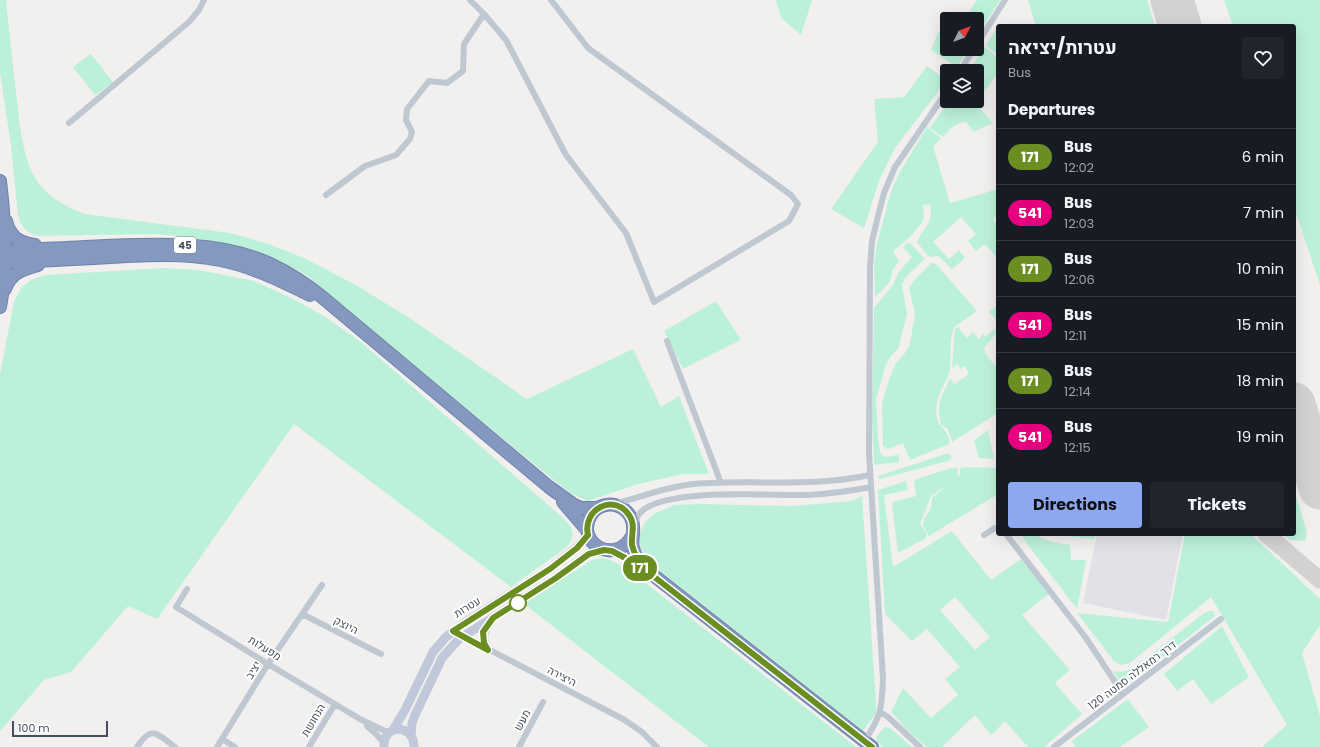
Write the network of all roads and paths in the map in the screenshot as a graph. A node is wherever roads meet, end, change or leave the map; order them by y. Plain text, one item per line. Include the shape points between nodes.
1 (204, 0) edge
2 (470, 0) edge
3 (551, 0) edge
4 (1005, 0) edge
5 (484, 14) junction
6 (984, 33) edge
7 (940, 101) edge
8 (69, 124) dead end
9 (0, 181) edge
10 (326, 195) dead end
11 (2, 203) junction
12 (60, 248) junction
13 (2, 257) edge
14 (55, 260) junction
15 (1, 305) edge
16 (344, 317) junction
17 (667, 340) dead end
18 (870, 475) junction
19 (721, 483) junction
20 (549, 487) junction
21 (871, 487) junction
22 (613, 505) junction
23 (598, 508) junction
24 (996, 528) edge
25 (588, 532) junction
26 (633, 532) junction
27 (984, 535) dead end
28 (1008, 536) edge
29 (608, 550) junction
30 (657, 579) junction
31 (322, 585) dead end
32 (187, 589) dead end
33 (302, 614) junction
34 (493, 618) junction
35 (1221, 619) dead end
36 (453, 631) junction
37 (463, 637) junction
38 (488, 650) junction
39 (381, 654) dead end
40 (268, 664) junction
41 (1123, 694) junction
42 (543, 702) dead end
43 (335, 704) junction
44 (880, 712) junction
45 (360, 719) junction
46 (391, 731) junction
47 (222, 739) junction
48 (414, 743) edge
49 (868, 744) edge
50 (383, 745) edge
51 (137, 747) edge
52 (175, 747) edge
53 (217, 747) edge
54 (235, 747) edge
55 (309, 747) edge
56 (519, 747) edge
57 (656, 747) edge
58 (920, 747) edge
59 (1054, 747) edge

1 - 8 street via 200,10 189,22
2 - 5 street
3 - 5 street via 588,48 791,195 798,204 789,221 654,302 626,233 566,155 506,40
4 - 6 street
5 - 10 street via 464,44 463,70 447,83 430,81 407,109 406,120 412,132 410,139 396,155 365,166
7 - 18 street via 895,167 884,193 872,241
9 - 11 highway
11 - 12 highway via 8,229 16,239 27,244
11 - 13 highway
12 - 13 highway, 45
12 - 16 highway, 45 via 168,244 204,246 240,254 286,272
13 - 14 highway, 45
13 - 15 highway
14 - 15 highway via 14,275 8,282
14 - 16 highway, 45 via 167,255 220,260 265,274 317,298
16 - 20 highway, 45
17 - 19 street
18 - 19 street via 818,482
18 - 21 street
19 - 22 street via 662,489
20 - 23 highway, 45 via 581,508
20 - 25 highway, 45
21 - 26 street via 819,494 681,497 645,509 640,513
21 - 44 street via 883,679
22 - 23 highway, 45
22 - 26 highway, 45 via 625,510 632,521
23 - 25 highway via 589,518
24 - 27 street
25 - 29 highway, 45 via 594,544
25 - 36 street, עטרות via 577,548 550,569
26 - 29 highway via 624,546
26 - 30 highway, 45 via 632,544 636,556
28 - 41 street via 1086,638
29 - 30 highway, 45 via 631,561
29 - 34 street, עטרות via 589,554
30 - 49 highway, 45
31 - 33 street, יציב
32 - 40 street, מפעלות via 176,607
33 - 39 street, היוצק
33 - 40 street, יציב
34 - 37 street, עטרות
34 - 38 street via 483,632
35 - 41 street, דרך רמאללה סמטה 120
36 - 37 street, היצירה
36 - 46 street, עטרות via 433,652 405,710
37 - 38 street, היצירה
37 - 48 street, עטרות via 442,658 415,715 412,723
38 - 57 street, היצירה via 623,719 642,732
40 - 43 street, מפעלות
40 - 47 street, יציב
41 - 59 street, דרך רמאללה סמטה 120
42 - 56 street, מעש
43 - 45 street, מפעלות
43 - 55 street, הנחושת
44 - 49 street
44 - 58 street
45 - 46 street, מפעלות
45 - 50 street, מפעלות via 378,734
46 - 48 street via 405,730
46 - 50 street, עטרות
47 - 53 street, יציב
47 - 54 street
51 - 52 street via 147,734 152,733

